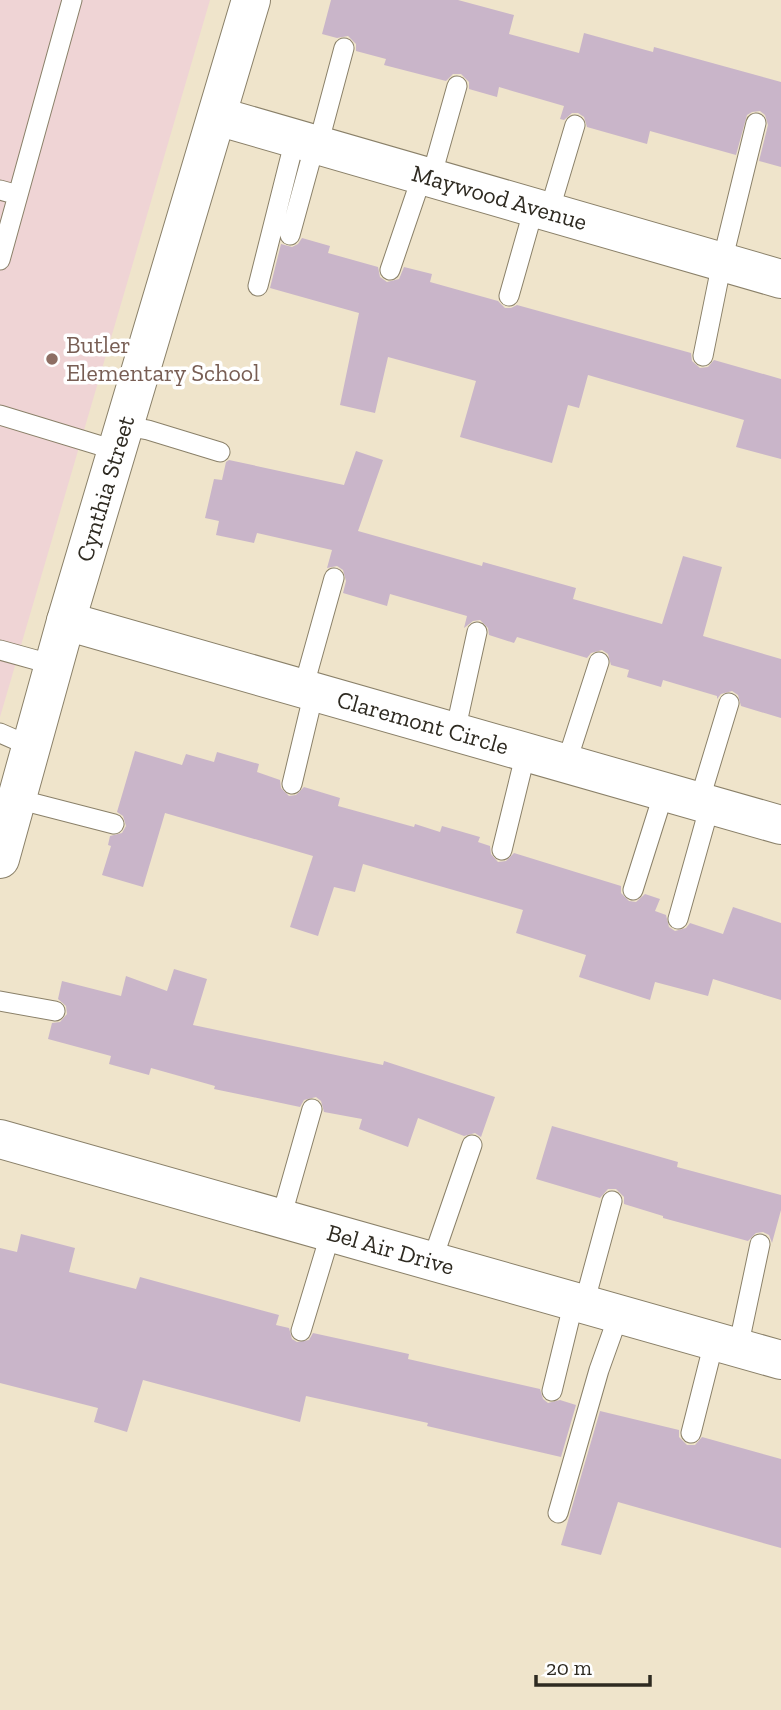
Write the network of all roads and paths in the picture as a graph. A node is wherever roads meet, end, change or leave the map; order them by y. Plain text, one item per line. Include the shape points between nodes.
1 (72, 0) edge
2 (251, 0) edge
3 (344, 48) dead end
4 (457, 86) dead end
5 (217, 117) junction
6 (756, 123) dead end
7 (575, 125) dead end
8 (309, 143) junction
9 (427, 177) junction
10 (9, 193) edge
11 (542, 210) junction
12 (290, 235) dead end
13 (0, 260) edge
14 (722, 262) junction
15 (390, 270) dead end
16 (781, 279) edge
17 (258, 286) dead end
18 (509, 296) dead end
19 (702, 356) dead end
20 (0, 415) edge
21 (122, 438) junction
22 (220, 452) dead end
23 (334, 578) dead end
24 (66, 621) junction
25 (477, 632) dead end
26 (0, 650) edge
27 (599, 662) dead end
28 (54, 665) junction
29 (308, 690) junction
30 (729, 702) dead end
31 (455, 732) junction
32 (16, 740) edge
33 (526, 752) junction
34 (566, 764) junction
35 (292, 784) dead end
36 (17, 799) junction
37 (691, 799) junction
38 (114, 824) dead end
39 (781, 825) edge
40 (502, 849) dead end
41 (0, 859) edge
42 (633, 890) dead end
43 (678, 919) dead end
44 (0, 1001) edge
45 (55, 1011) dead end
46 (313, 1109) dead end
47 (0, 1139) edge
48 (471, 1145) dead end
49 (612, 1201) dead end
50 (281, 1218) junction
51 (331, 1232) junction
52 (760, 1244) dead end
53 (432, 1261) junction
54 (592, 1306) junction
55 (301, 1331) dead end
56 (726, 1345) junction
57 (781, 1360) edge
58 (552, 1391) dead end
59 (691, 1433) dead end
60 (558, 1513) dead end

1 - 10 lane
2 - 5 street, Cynthia Street
3 - 8 lane
4 - 9 lane
5 - 8 street, Maywood Avenue
5 - 21 street, Cynthia Street
6 - 14 lane
7 - 11 lane
8 - 9 street, Maywood Avenue
8 - 12 lane
8 - 17 lane
9 - 11 street, Maywood Avenue
9 - 15 lane
10 - 13 lane
11 - 14 street, Maywood Avenue
11 - 18 lane
14 - 16 street, Maywood Avenue
14 - 19 lane
20 - 21 lane
21 - 22 lane via 148,430
21 - 24 street, Cynthia Street
23 - 29 lane
24 - 28 street, Cynthia Street
24 - 29 street, Claremont Circle
25 - 31 lane
26 - 28 lane
27 - 34 lane
28 - 32 street, Cynthia Street
29 - 31 street, Claremont Circle
29 - 35 lane
30 - 37 lane
31 - 33 street, Claremont Circle
32 - 36 street, Cynthia Street
33 - 34 street, Claremont Circle
33 - 40 lane
34 - 37 street, Claremont Circle
36 - 38 lane
36 - 41 street, Cynthia Street
37 - 39 street, Claremont Circle
37 - 42 lane
37 - 43 lane
44 - 45 lane
46 - 50 lane
47 - 50 street, Bel Air Drive
48 - 53 lane
49 - 54 lane
50 - 51 street, Bel Air Drive
51 - 53 street, Bel Air Drive
51 - 55 lane
52 - 56 lane
53 - 54 street, Bel Air Drive
54 - 56 street, Bel Air Drive
54 - 58 lane
54 - 60 lane via 599,1370
56 - 57 street, Bel Air Drive
56 - 59 lane

